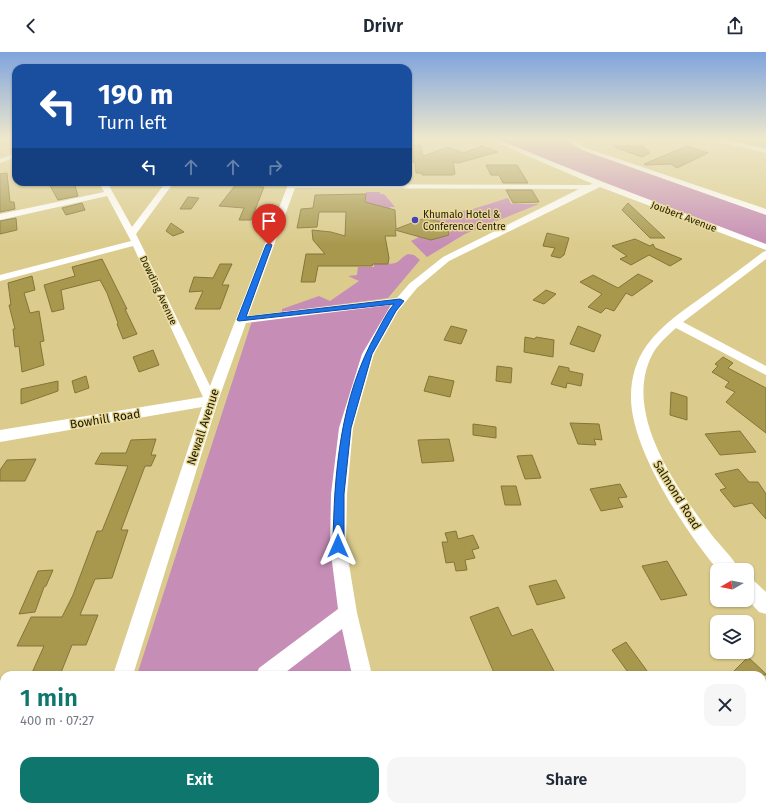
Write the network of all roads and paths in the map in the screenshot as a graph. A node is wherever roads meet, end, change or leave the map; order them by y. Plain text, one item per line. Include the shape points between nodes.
1 (572, 174) edge
2 (657, 174) edge
3 (412, 184) edge
4 (595, 185) junction
5 (105, 186) edge
6 (167, 186) edge
7 (291, 186) edge
8 (109, 193) junction
9 (766, 212) edge
10 (0, 217) edge
11 (134, 238) junction
12 (766, 247) edge
13 (766, 254) edge
14 (0, 278) edge
15 (400, 301) junction
16 (241, 320) junction
17 (674, 323) junction
18 (766, 371) edge
19 (211, 401) junction
20 (0, 436) edge
21 (724, 563) edge
22 (754, 593) edge
23 (766, 605) edge
24 (348, 613) junction
25 (124, 671) edge
26 (271, 671) edge
27 (361, 671) edge

1 - 4 street, Joubert Avenue
2 - 9 street
3 - 4 street
4 - 12 street, Joubert Avenue
4 - 15 street via 446,259 413,286
5 - 8 street, Dowding Avenue
6 - 11 street
7 - 16 street, Newall Avenue
8 - 10 street
8 - 11 street, Dowding Avenue
11 - 14 street
11 - 19 street, Dowding Avenue
13 - 17 street, Salmond Road
15 - 16 street
15 - 24 street via 368,354 346,428 339,494 338,546
16 - 19 street, Newall Avenue
17 - 18 street
17 - 21 street, Salmond Road via 657,340 640,368 637,383 639,410 656,465 674,495
19 - 20 street, Bowhill Road
19 - 25 street, Newall Avenue
22 - 23 street
24 - 26 street
24 - 27 street

